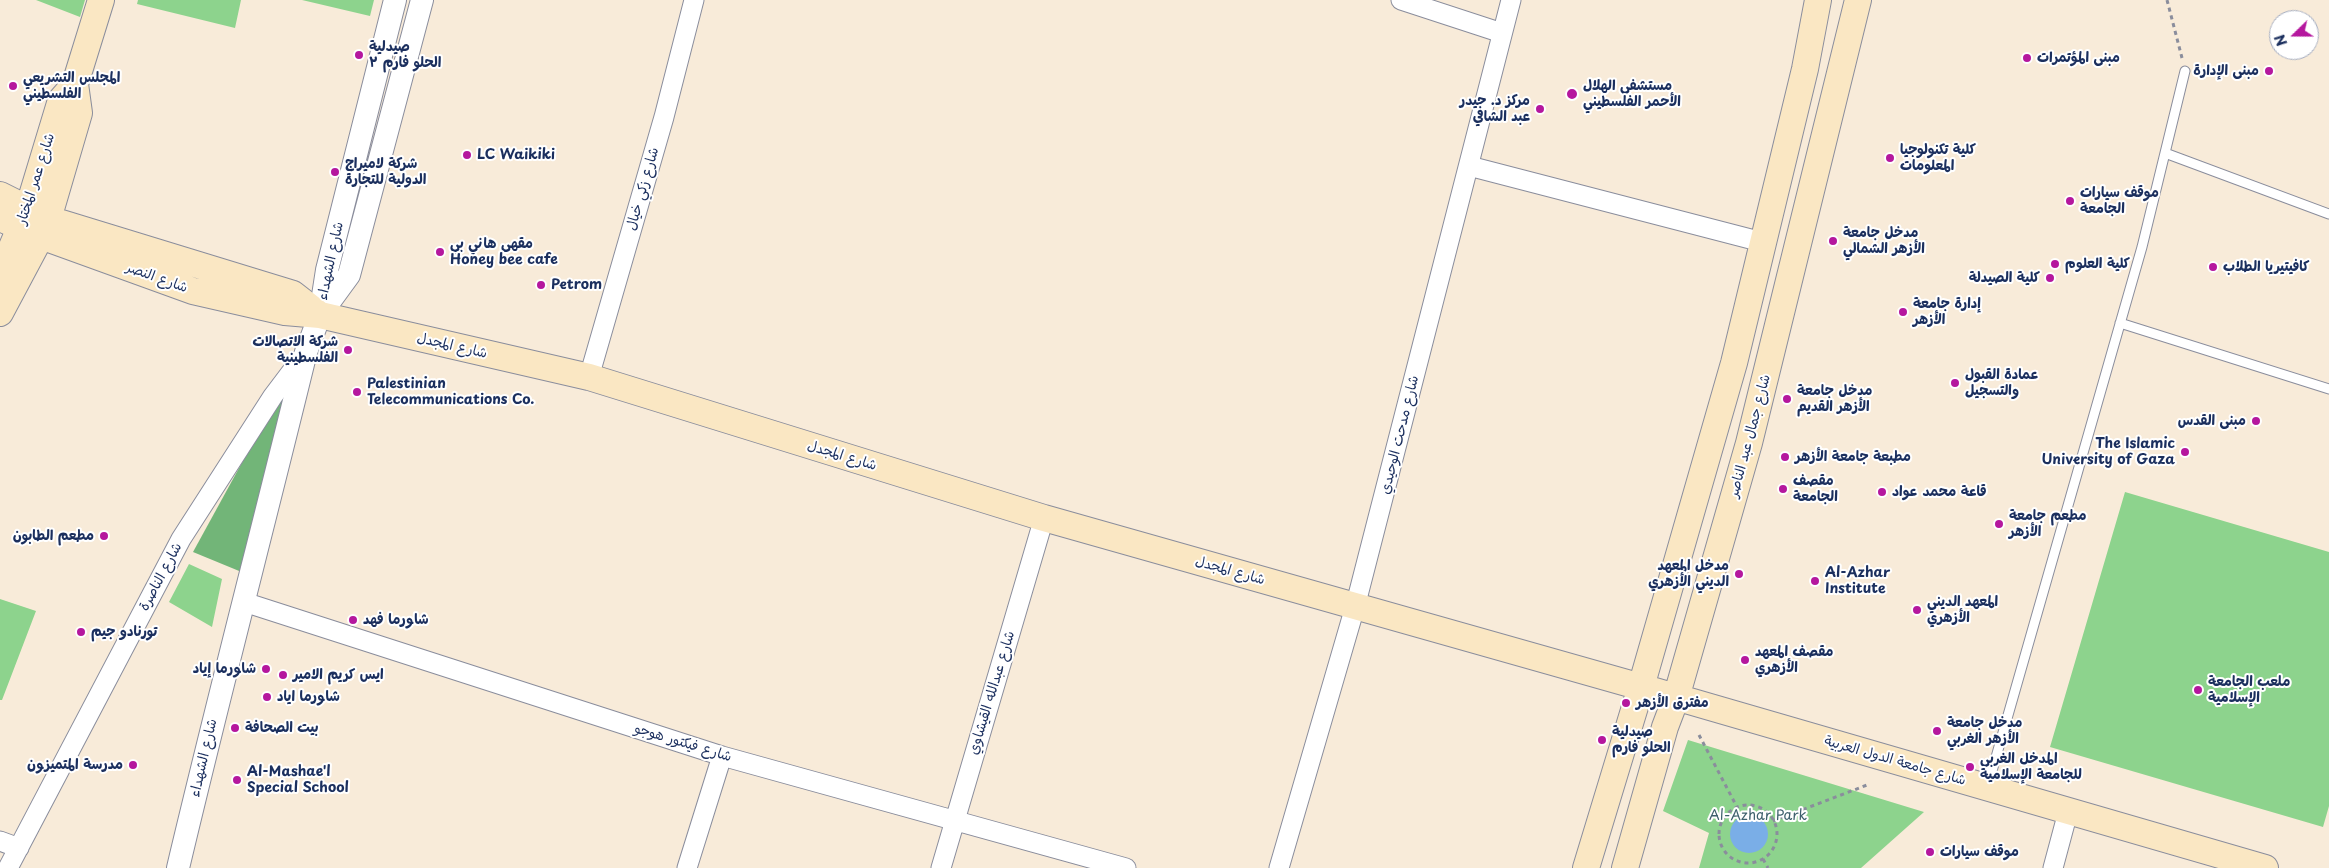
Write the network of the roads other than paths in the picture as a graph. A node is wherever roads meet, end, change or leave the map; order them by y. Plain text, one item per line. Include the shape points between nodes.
1 (100, 0) edge
2 (395, 0) edge
3 (422, 0) edge
4 (694, 0) edge
5 (1401, 0) edge
6 (1511, 0) edge
7 (1818, 0) edge
8 (1858, 0) edge
9 (1502, 33) junction
10 (2185, 71) road end
11 (2165, 153) junction
12 (1469, 166) junction
13 (0, 196) edge
14 (2329, 214) edge
15 (28, 222) edge
16 (1762, 242) junction
17 (0, 275) edge
18 (0, 313) edge
19 (320, 315) junction
20 (2120, 323) junction
21 (306, 352) junction
22 (589, 378) junction
23 (2329, 389) edge
24 (1044, 518) junction
25 (244, 602) junction
26 (1356, 607) junction
27 (1641, 686) junction
28 (1676, 698) junction
29 (722, 756) junction
30 (1988, 788) junction
31 (2068, 812) junction
32 (954, 820) junction
33 (0, 841) edge
34 (19, 848) junction
35 (8, 868) edge
36 (178, 868) edge
37 (687, 868) edge
38 (941, 868) edge
39 (1126, 868) edge
40 (1279, 868) edge
41 (1586, 868) edge
42 (1625, 868) edge
43 (2053, 868) edge
44 (2265, 868) edge

1 - 15 main road via 75,84 79,113
2 - 19 street, شارع الشهداء via 327,270
3 - 19 street, شارع الشهداء via 348,275
4 - 22 street, شارع زكي خيال via 664,118
5 - 9 street
6 - 9 street, شارع مدحت الوحيدي
7 - 16 main road via 1805,69
8 - 28 main road, شارع جمال عبد الناصر via 1749,443
9 - 12 street, شارع مدحت الوحيدي
10 - 11 lane
11 - 14 lane
11 - 20 lane
12 - 16 street
12 - 26 street, شارع مدحت الوحيدي
13 - 15 main road
15 - 17 main road, شارع عمر المختار
15 - 18 main road, شارع عمر المختار
15 - 19 main road, شارع المجدل via 293,294
16 - 27 main road via 1734,363
19 - 21 street
19 - 22 main road, شارع المجدل
20 - 23 lane
20 - 30 lane
21 - 25 street
21 - 34 street, شارع الناصرة via 181,539
22 - 24 main road, شارع المجدل
24 - 26 main road, شارع المجدل
24 - 32 street, شارع عبدالله القيشاوي
25 - 29 street, شارع فيكتور هوجو
25 - 36 street, شارع الشهداء
26 - 27 main road, شارع المجدل
26 - 40 street, شارع مدحت الوحيدي
27 - 28 main road, شارع جامعة الدول العربية
27 - 41 main road
28 - 30 main road, شارع جامعة الدول العربية
28 - 42 main road, شارع جمال عبد الناصر
29 - 32 street, شارع فيكتور هوجو
29 - 37 street
30 - 31 main road, شارع جامعة الدول العربية
31 - 43 street
31 - 44 main road, شارع جامعة الدول العربية
32 - 38 street, شارع عبدالله القيشاوي
32 - 39 street, شارع فيكتور هوجو
33 - 34 street
34 - 35 street, شارع الناصرة

